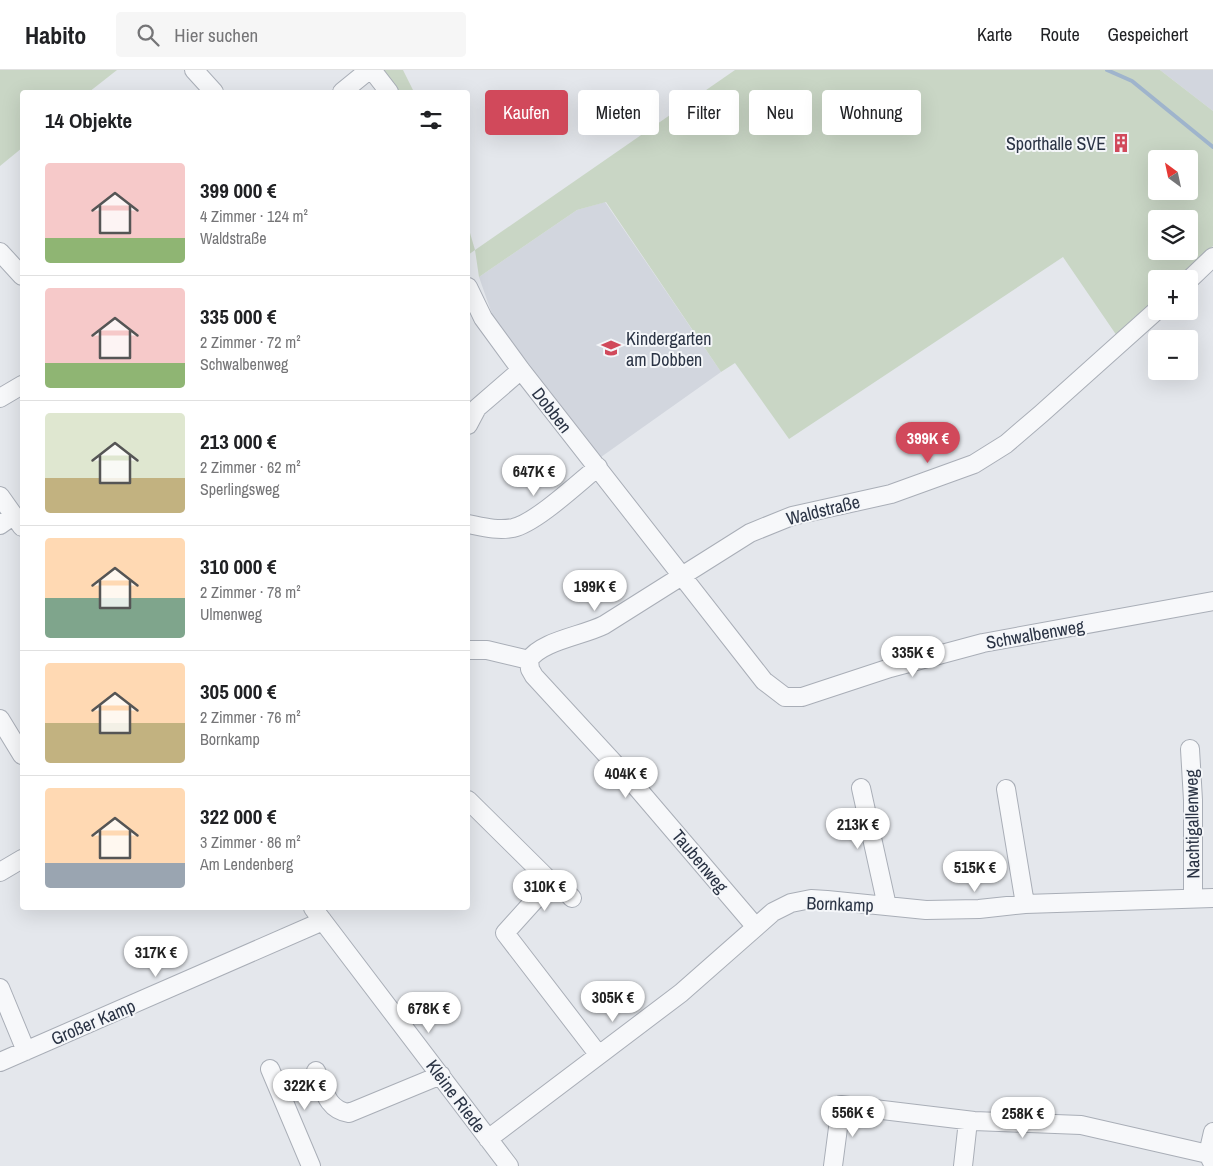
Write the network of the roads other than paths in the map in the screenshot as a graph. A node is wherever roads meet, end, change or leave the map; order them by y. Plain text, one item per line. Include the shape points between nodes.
1 (194, 70) edge
2 (371, 70) edge
3 (212, 90) edge
4 (345, 90) edge
5 (387, 90) edge
6 (0, 252) edge
7 (1213, 257) edge
8 (1198, 271) edge
9 (20, 274) edge
10 (470, 291) edge
11 (1148, 317) edge
12 (521, 370) junction
13 (20, 386) edge
14 (0, 398) edge
15 (470, 421) edge
16 (598, 468) junction
17 (0, 496) edge
18 (12, 522) edge
19 (470, 524) edge
20 (682, 574) junction
21 (1213, 602) edge
22 (470, 650) edge
23 (529, 660) junction
24 (0, 719) edge
25 (1190, 750) dead end
26 (20, 752) edge
27 (861, 788) dead end
28 (1006, 789) dead end
29 (470, 802) edge
30 (20, 860) edge
31 (0, 872) edge
32 (551, 882) junction
33 (572, 898) dead end
34 (1194, 898) junction
35 (1213, 898) edge
36 (1026, 904) junction
37 (887, 906) junction
38 (318, 914) edge
39 (755, 926) junction
40 (0, 988) edge
41 (26, 1051) junction
42 (598, 1054) junction
43 (0, 1062) edge
44 (270, 1069) dead end
45 (316, 1071) dead end
46 (440, 1075) junction
47 (968, 1121) junction
48 (1213, 1132) edge
49 (488, 1139) junction
50 (1210, 1159) edge
51 (311, 1166) edge
52 (509, 1166) edge
53 (833, 1166) edge
54 (963, 1166) edge

1 - 3 street
2 - 4 street
2 - 5 street
6 - 9 street
7 - 8 street
10 - 12 street, Dobben via 483,318
11 - 20 street, Waldstraße via 1006,444 974,464 890,494 792,516 750,533
12 - 15 street via 476,408
12 - 16 street, Dobben
13 - 14 street
16 - 19 street via 529,522 495,530
16 - 20 street, Dobben
17 - 18 street
20 - 21 street, Schwalbenweg via 764,681 784,697 821,692 890,668 983,643
20 - 23 street, Waldstraße via 604,625 586,634 542,646
22 - 23 street via 487,650
23 - 39 street, Taubenweg via 534,676 638,789
24 - 26 street
25 - 34 street, Nachtigallenweg via 1194,800
27 - 37 street
28 - 36 street
29 - 32 street
30 - 31 street
32 - 33 street via 561,886
32 - 42 street via 505,933
34 - 35 street, Bornkamp
34 - 36 street, Bornkamp
36 - 37 street, Bornkamp via 926,910
37 - 39 street, Bornkamp via 810,899 785,906
38 - 41 street, Großer Kamp
38 - 46 street, Kleine Riede
39 - 42 street, Bornkamp via 681,993
40 - 41 street
41 - 43 street, Großer Kamp
42 - 49 street, Bornkamp
44 - 51 street
45 - 46 street via 332,1107 349,1113
46 - 49 street, Kleine Riede
47 - 50 street via 1081,1126
47 - 53 street via 841,1105
47 - 54 street
48 - 50 street
49 - 52 street, Kleine Riede

